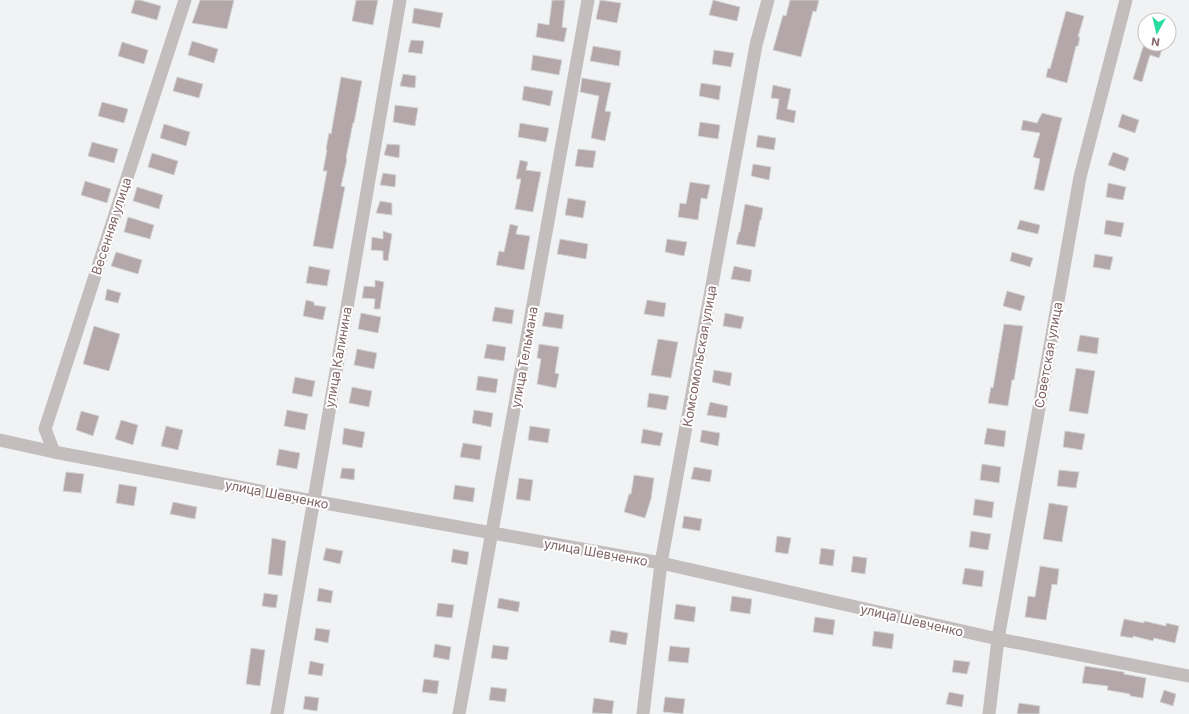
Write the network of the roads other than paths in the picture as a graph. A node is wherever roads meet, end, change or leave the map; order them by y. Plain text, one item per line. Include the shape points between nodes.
1 (185, 0) edge
2 (400, 0) edge
3 (588, 0) edge
4 (768, 0) edge
5 (1126, 0) edge
6 (0, 440) edge
7 (54, 452) junction
8 (313, 501) junction
9 (492, 534) junction
10 (661, 563) junction
11 (998, 639) junction
12 (1189, 676) edge
13 (277, 714) edge
14 (459, 714) edge
15 (643, 714) edge
16 (989, 714) edge

1 - 7 street, Весенняя улица via 44,429
2 - 8 street, улица Калинина
3 - 9 street, улица Тельмана
4 - 10 street, Комсомольская улица via 754,53
5 - 11 street, Советская улица via 1080,177
6 - 7 street, улица Шевченко
7 - 8 street, улица Шевченко
8 - 9 street, улица Шевченко
8 - 13 street, улица Калинина
9 - 10 street, улица Шевченко
9 - 14 street, улица Тельмана
10 - 11 street, улица Шевченко
10 - 15 street, Комсомольская улица
11 - 12 street, улица Шевченко
11 - 16 street, Советская улица

